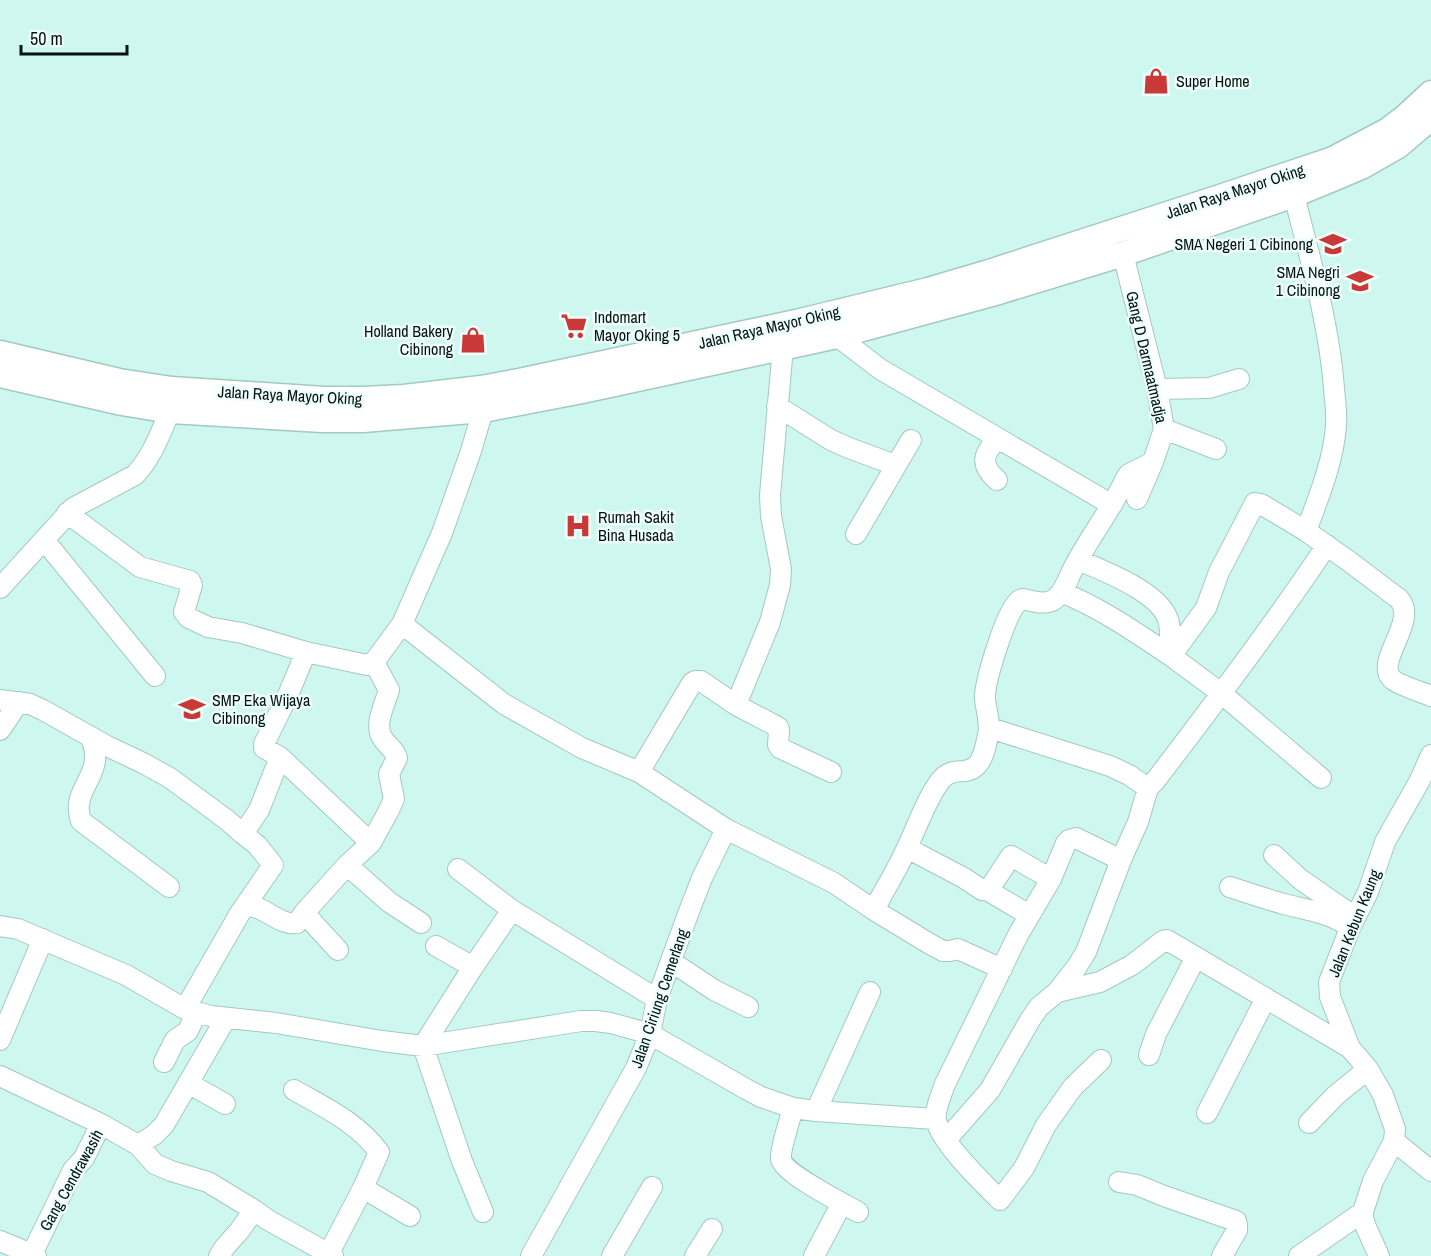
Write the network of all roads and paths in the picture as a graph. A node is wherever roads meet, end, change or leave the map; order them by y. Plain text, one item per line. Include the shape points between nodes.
1 (1431, 93) edge
2 (1431, 118) edge
3 (1293, 195) junction
4 (1123, 254) junction
5 (837, 336) junction
6 (737, 346) junction
7 (783, 347) junction
8 (0, 353) edge
9 (0, 375) edge
10 (1239, 379) dead end
11 (1157, 389) junction
12 (777, 406) junction
13 (483, 410) junction
14 (170, 411) junction
15 (1164, 429) junction
16 (998, 439) junction
17 (911, 440) dead end
18 (1216, 449) dead end
19 (1153, 462) junction
20 (895, 465) junction
21 (997, 480) dead end
22 (1137, 499) dead end
23 (1112, 505) junction
24 (67, 513) junction
25 (1306, 531) junction
26 (856, 534) dead end
27 (44, 540) junction
28 (1327, 545) junction
29 (1078, 560) junction
30 (0, 588) edge
31 (1061, 592) junction
32 (402, 624) junction
33 (306, 652) junction
34 (1171, 656) junction
35 (374, 662) junction
36 (155, 676) dead end
37 (1221, 693) junction
38 (1431, 696) edge
39 (9, 701) edge
40 (736, 705) junction
41 (990, 728) junction
42 (0, 730) edge
43 (90, 736) junction
44 (1431, 755) edge
45 (280, 757) junction
46 (639, 772) junction
47 (831, 772) dead end
48 (1321, 778) dead end
49 (1425, 783) edge
50 (1148, 788) junction
51 (726, 830) junction
52 (243, 834) junction
53 (371, 843) junction
54 (907, 848) junction
55 (1274, 855) dead end
56 (1121, 860) junction
57 (347, 865) junction
58 (458, 869) dead end
59 (1051, 879) junction
60 (169, 886) dead end
61 (1230, 887) dead end
62 (987, 890) junction
63 (245, 906) junction
64 (512, 910) junction
65 (874, 910) junction
66 (304, 913) junction
67 (1029, 915) junction
68 (421, 923) dead end
69 (1352, 924) junction
70 (0, 926) edge
71 (43, 939) junction
72 (436, 946) dead end
73 (338, 950) dead end
74 (1196, 957) junction
75 (672, 962) junction
76 (473, 967) junction
77 (1002, 969) junction
78 (870, 992) dead end
79 (1057, 992) junction
80 (1266, 998) junction
81 (657, 999) junction
82 (748, 1007) dead end
83 (190, 1011) junction
84 (226, 1018) junction
85 (650, 1034) junction
86 (0, 1040) edge
87 (423, 1046) junction
88 (1350, 1048) junction
89 (1149, 1055) dead end
90 (1101, 1060) dead end
91 (164, 1062) dead end
92 (1368, 1069) junction
93 (0, 1076) edge
94 (188, 1083) junction
95 (294, 1090) dead end
96 (225, 1104) dead end
97 (793, 1108) junction
98 (816, 1112) junction
99 (1207, 1113) dead end
100 (935, 1119) junction
101 (1309, 1123) dead end
102 (101, 1124) junction
103 (946, 1140) junction
104 (1394, 1141) junction
105 (138, 1145) junction
106 (1431, 1171) edge
107 (1119, 1182) dead end
108 (652, 1187) dead end
109 (363, 1188) junction
110 (254, 1210) junction
111 (483, 1212) dead end
112 (1363, 1212) junction
113 (410, 1216) dead end
114 (712, 1229) dead end
115 (0, 1241) edge
116 (34, 1255) edge
117 (331, 1255) edge
118 (219, 1256) edge
119 (531, 1256) edge
120 (612, 1256) edge
121 (696, 1256) edge
122 (814, 1256) edge
123 (1222, 1256) edge
124 (1299, 1256) edge
125 (1379, 1256) edge

1 - 6 main road, Jalan Raya Mayor Oking via 1388,130 1333,159 989,272
2 - 3 main road, Jalan Raya Mayor Oking via 1383,155
3 - 4 main road, Jalan Raya Mayor Oking
3 - 25 street via 1324,317 1336,424 1324,478
4 - 5 main road, Jalan Raya Mayor Oking
4 - 11 street, Gang D Darmaatmadja
5 - 7 main road, Jalan Raya Mayor Oking
5 - 16 street via 880,369
6 - 7 main road, Jalan Raya Mayor Oking
6 - 8 main road, Jalan Raya Mayor Oking via 481,388 363,399 172,389 119,381
6 - 13 main road, Jalan Raya Mayor Oking via 582,392
7 - 12 street
9 - 14 main road, Jalan Raya Mayor Oking
10 - 11 street via 1209,388
11 - 15 street, Gang D Darmaatmadja
12 - 20 street via 831,440
12 - 40 street via 770,495 780,585 770,622
13 - 14 main road, Jalan Raya Mayor Oking via 363,420
13 - 32 street via 442,533
14 - 24 street via 151,454 135,475
15 - 18 street
15 - 19 street, Gang D Darmaatmadja
16 - 21 street via 986,454 985,465
16 - 23 street
17 - 20 street
19 - 22 street, Gang D Darmaatmadja
19 - 23 street via 1129,474
20 - 26 street
23 - 29 street
24 - 27 street
24 - 33 street via 140,567 190,581 184,612 189,618 208,627
25 - 28 street
25 - 34 street via 1255,504 1219,572 1206,608
27 - 30 street
27 - 36 street
28 - 37 street
28 - 38 street via 1404,604 1405,616 1388,663 1388,674 1393,681
29 - 31 street
29 - 34 street via 1145,592 1164,610 1169,622
31 - 34 street via 1124,624
31 - 41 street via 1047,603 1019,600 1011,612 986,687
32 - 35 street
32 - 46 street via 504,704 582,748
33 - 35 street via 360,665
33 - 45 street via 264,744 264,748
34 - 37 street
35 - 53 street via 389,690 378,729 397,758 389,774 394,799
37 - 48 street
37 - 50 street
39 - 42 street
39 - 43 street via 30,704
40 - 46 street via 701,681 692,683
40 - 47 street via 778,727 780,748
41 - 50 street via 1110,766
41 - 54 street via 976,767 949,772 941,779
43 - 52 street via 170,778
43 - 60 street via 95,765 80,799 77,811 81,821
44 - 49 street, Jalan Kebun Kaung
45 - 52 street via 259,810
45 - 53 street
46 - 51 street
49 - 69 street, Jalan Kebun Kaung via 1385,842
50 - 56 street
51 - 65 street via 834,883
51 - 75 street, Jalan Ciriung Cemerlang via 702,878
52 - 63 street via 273,865
53 - 57 street
54 - 62 street
54 - 65 street
55 - 69 street via 1300,879 1349,913
56 - 59 street via 1072,838 1066,843
56 - 79 street via 1086,952
57 - 66 street
57 - 68 street
58 - 64 street
59 - 62 street via 1011,856
59 - 67 street
61 - 69 street
62 - 67 street
63 - 66 street via 255,906 292,924
63 - 83 street
64 - 76 street
64 - 81 street
65 - 77 street via 943,951 958,949
66 - 73 street
67 - 77 street
69 - 88 street, Jalan Kebun Kaung via 1329,982 1330,998
70 - 71 street
71 - 83 street via 126,975
71 - 86 street
72 - 76 street
74 - 79 street via 1163,941 1132,965 1100,982
74 - 80 street
74 - 89 street
75 - 81 street, Jalan Ciriung Cemerlang
75 - 82 street
76 - 87 street
77 - 100 street via 945,1084
78 - 98 street
79 - 103 street via 1039,1007 990,1090
80 - 88 street
80 - 99 street
81 - 85 street, Jalan Ciriung Cemerlang
83 - 84 street
83 - 91 street via 192,1022 188,1030 175,1040
84 - 87 street
84 - 94 street
85 - 87 street via 611,1023 581,1021
85 - 97 street via 761,1097
85 - 119 street, Jalan Ciriung Cemerlang via 636,1068
87 - 111 street
88 - 92 street, Jalan Kebun Kaung
90 - 103 street via 1073,1088 1046,1125 1024,1168 1000,1200
92 - 101 street
92 - 104 street, Jalan Kebun Kaung via 1383,1095 1395,1130
93 - 102 street
94 - 96 street
94 - 105 street via 164,1125
95 - 109 street via 339,1116 367,1137 379,1152
97 - 98 street
97 - 122 street via 781,1156 783,1165 850,1207
98 - 100 street
100 - 103 street
102 - 105 street, Gang Cendrawasih
102 - 116 street, Gang Cendrawasih via 84,1158 73,1170
104 - 106 street
104 - 112 street
105 - 110 street, Gang Cendrawasih via 155,1164 208,1182
107 - 123 street via 1236,1221 1237,1230
108 - 120 street
109 - 113 street
109 - 117 street
110 - 117 street, Gang Cendrawasih
110 - 118 street
112 - 124 street
112 - 125 street
114 - 121 street
115 - 116 street

